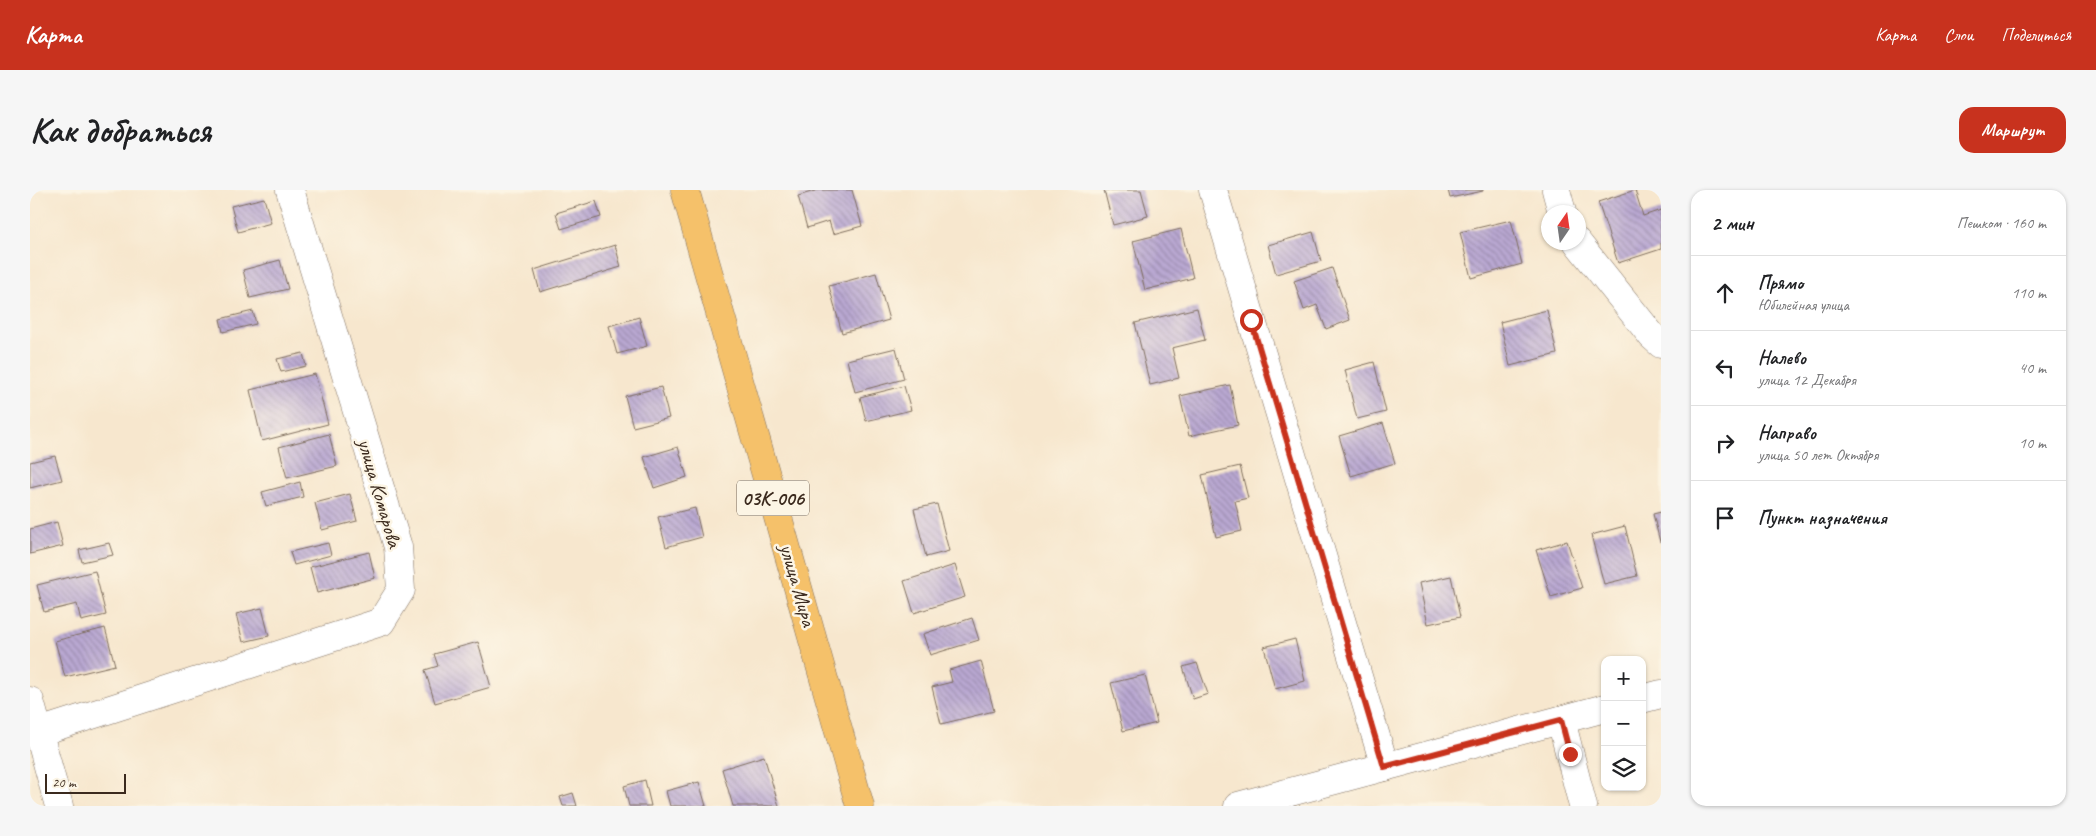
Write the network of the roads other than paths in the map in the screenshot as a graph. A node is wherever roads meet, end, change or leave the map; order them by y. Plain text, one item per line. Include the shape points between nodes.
1 (290, 190) edge
2 (686, 190) edge
3 (1212, 190) edge
4 (1556, 190) edge
5 (1560, 205) edge
6 (1583, 250) edge
7 (1661, 344) edge
8 (1661, 694) edge
9 (1646, 698) edge
10 (30, 701) edge
11 (1601, 709) edge
12 (1561, 720) junction
13 (39, 732) junction
14 (1384, 767) junction
15 (59, 806) edge
16 (860, 806) edge
17 (1238, 806) edge
18 (1583, 806) edge

1 - 13 street, улица Комарова via 398,547 401,590 381,622
2 - 16 main road, улица Мира / 03К-006
3 - 14 street
4 - 5 street
6 - 7 street
8 - 9 street
10 - 13 street
11 - 12 street
12 - 14 street
12 - 18 street
13 - 15 street
14 - 17 street

